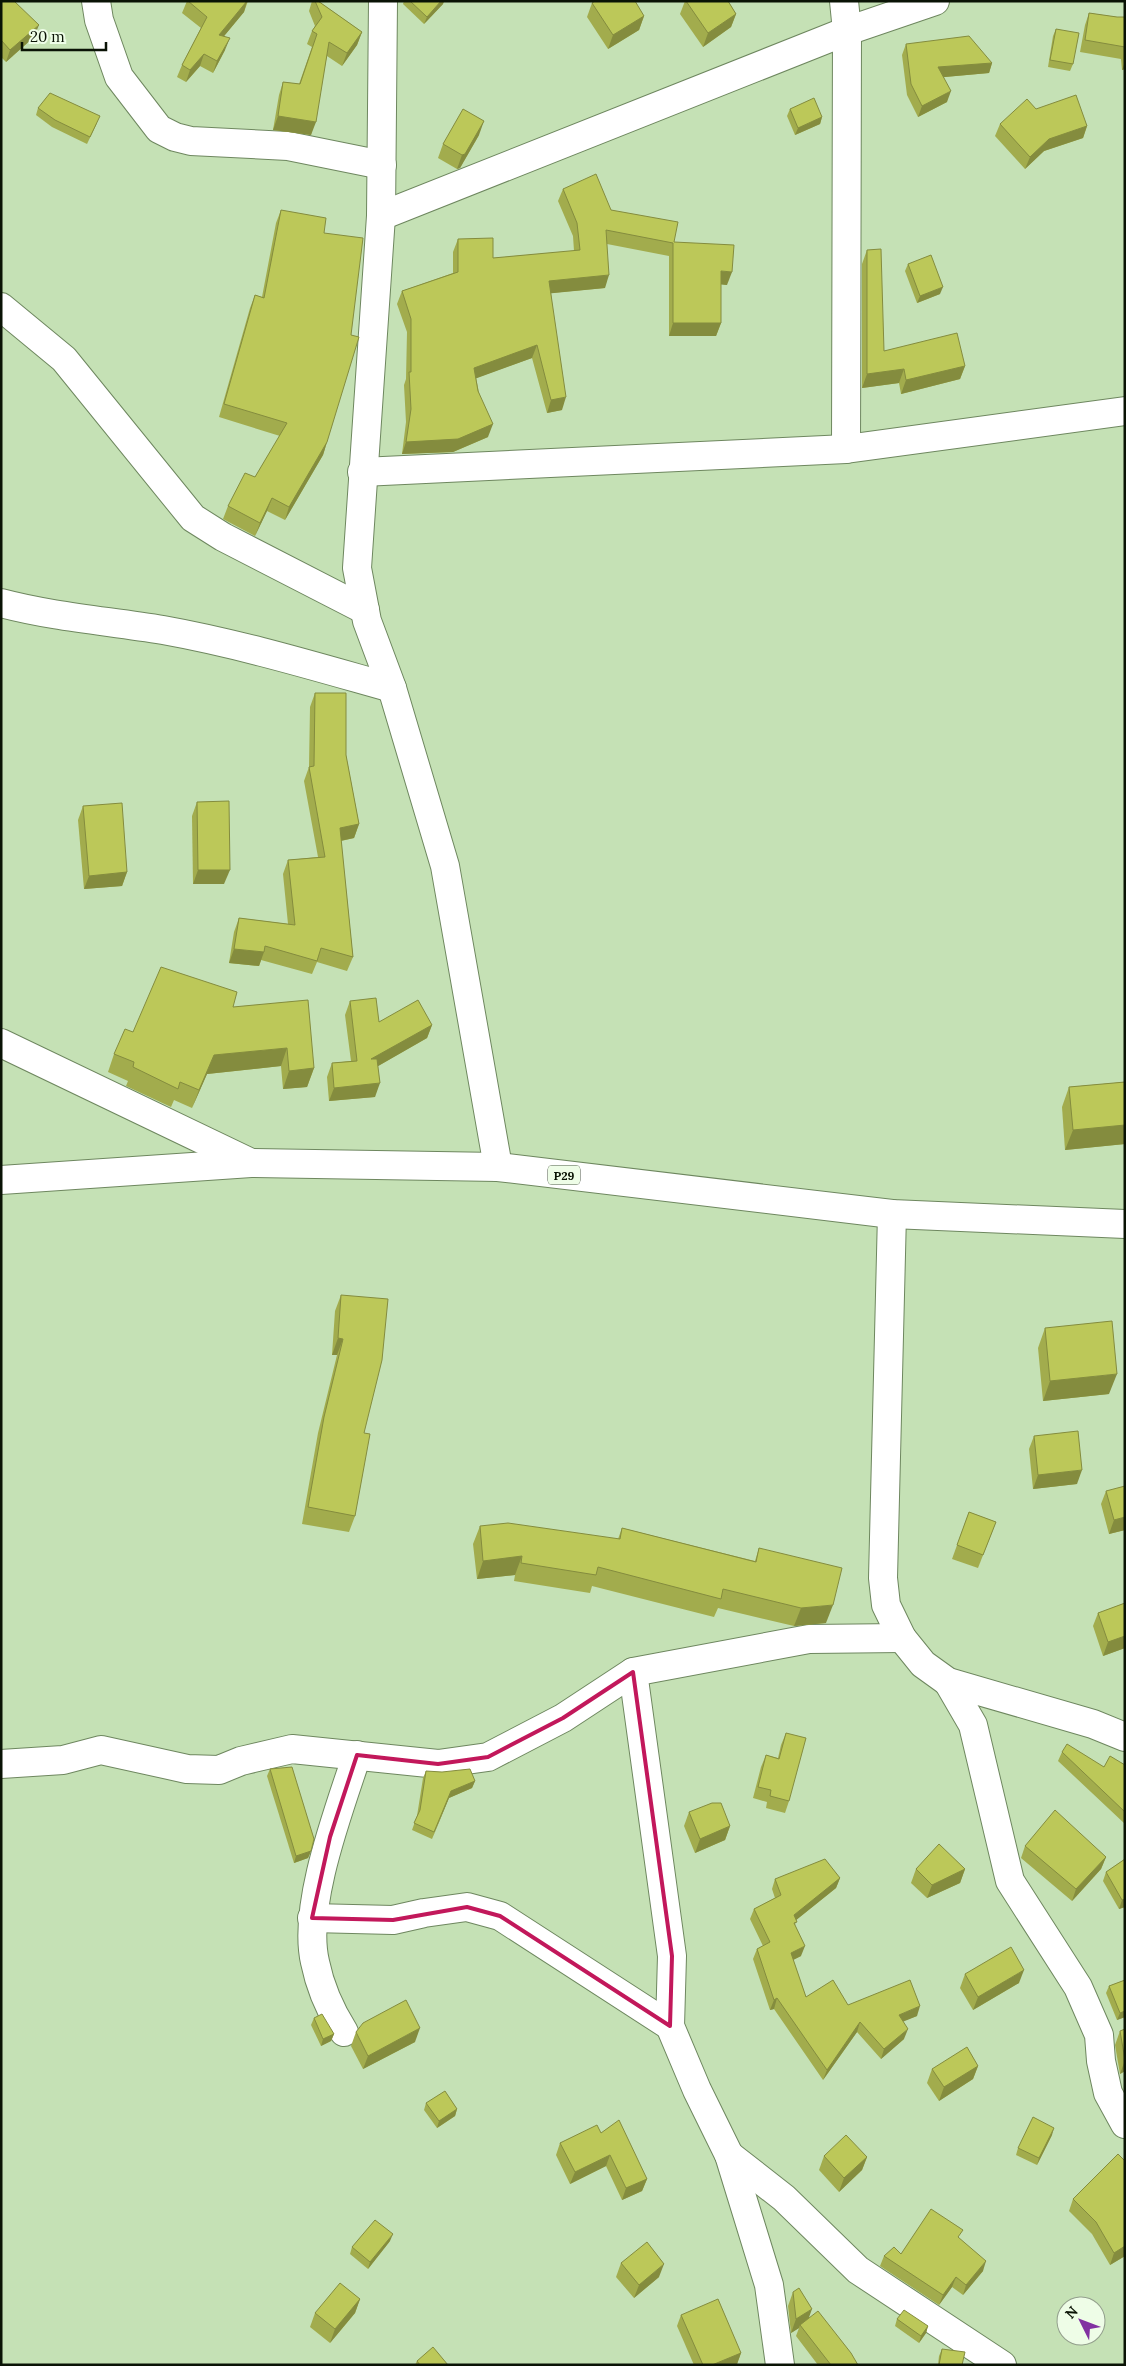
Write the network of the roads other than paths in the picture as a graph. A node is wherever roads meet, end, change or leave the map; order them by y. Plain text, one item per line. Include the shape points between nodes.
1 (96, 1) edge
2 (383, 1) edge
3 (844, 1) edge
4 (935, 1) edge
5 (847, 31) junction
6 (382, 165) junction
7 (381, 216) junction
8 (1, 307) edge
9 (1125, 412) edge
10 (846, 449) junction
11 (362, 472) junction
12 (1, 603) edge
13 (365, 610) junction
14 (392, 688) junction
15 (1, 1043) edge
16 (251, 1163) junction
17 (498, 1167) junction
18 (1, 1180) edge
19 (892, 1214) junction
20 (1125, 1224) edge
21 (902, 1638) junction
22 (633, 1672) junction
23 (948, 1682) junction
24 (1125, 1738) edge
25 (357, 1755) junction
26 (1, 1764) edge
27 (312, 1918) junction
28 (670, 2026) junction
29 (344, 2032) dead end
30 (1125, 2124) edge
31 (729, 2155) junction
32 (780, 2365) edge
33 (1002, 2365) edge

1 - 6 street via 99,20 119,77 159,128 175,138 288,146
2 - 6 street
3 - 5 street
4 - 5 street
5 - 7 street
5 - 10 street
6 - 7 street
7 - 11 street
8 - 13 street via 64,359 193,518 223,537
9 - 10 street
10 - 11 street
11 - 13 street via 357,568
12 - 14 street via 34,612 164,630 246,648
13 - 14 street
14 - 17 street via 445,866
15 - 16 street
16 - 17 street, P29
16 - 18 street, P29
17 - 19 street, P29
19 - 20 street, P29
19 - 21 street via 883,1578 886,1605
21 - 22 street via 809,1639
21 - 23 street via 923,1664
22 - 25 street via 562,1718 488,1757 438,1764
22 - 28 street via 672,1956
23 - 24 street via 1093,1724
23 - 30 street via 973,1725 1010,1881 1078,1987 1099,2035 1108,2093
25 - 26 street via 292,1749 219,1770 187,1768 101,1750 63,1760
25 - 27 street via 330,1837
27 - 28 street via 393,1920 468,1908 500,1916
27 - 29 street via 314,1961 329,2008
28 - 31 street via 696,2090
31 - 32 street via 769,2285
31 - 33 street via 784,2198 858,2270

